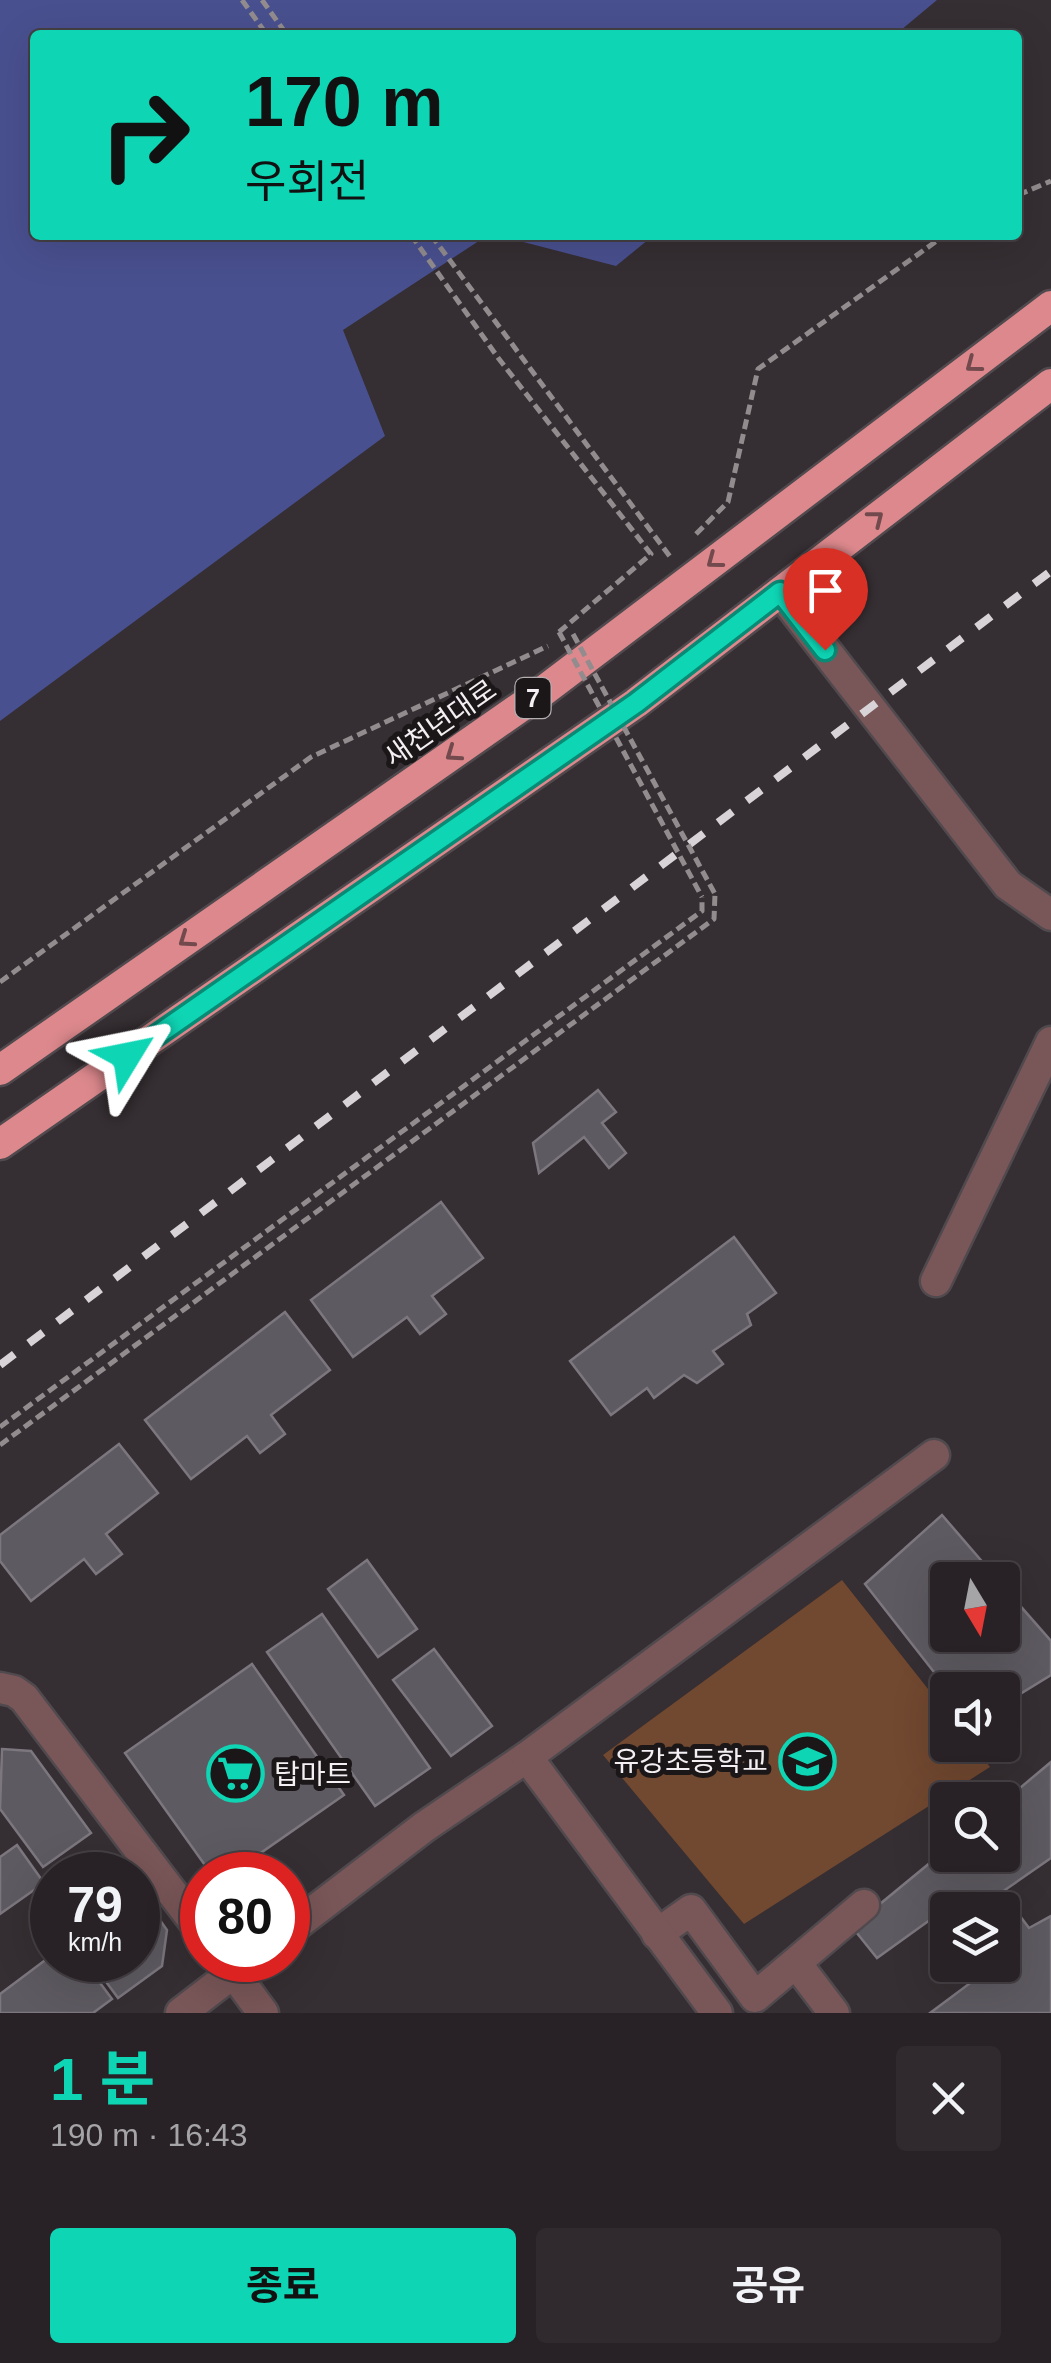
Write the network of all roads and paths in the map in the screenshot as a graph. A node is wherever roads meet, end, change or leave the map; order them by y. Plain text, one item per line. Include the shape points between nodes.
1 (242, 0) edge
2 (262, 0) edge
3 (263, 30) edge
4 (283, 30) edge
5 (1051, 181) edge
6 (1022, 193) edge
7 (414, 240) edge
8 (435, 240) edge
9 (938, 240) edge
10 (1051, 306) edge
11 (1051, 384) edge
12 (685, 544) dead end
13 (657, 569) dead end
14 (780, 592) junction
15 (1051, 915) edge
16 (0, 982) edge
17 (1051, 1042) edge
18 (0, 1070) edge
19 (0, 1144) edge
20 (936, 1281) dead end
21 (0, 1427) edge
22 (0, 1445) edge
23 (934, 1455) dead end
24 (0, 1688) edge
25 (528, 1757) junction
26 (180, 1903) edge
27 (864, 1905) dead end
28 (310, 1914) edge
29 (657, 1934) junction
30 (796, 1963) junction
31 (216, 1982) edge
32 (246, 1982) edge
33 (181, 2013) edge
34 (263, 2013) edge
35 (717, 2013) edge
36 (834, 2013) edge

1 - 3 path
2 - 4 path
5 - 6 path
7 - 21 path, bridge via 651,554 559,632 702,897 702,912
8 - 13 path via 671,558
9 - 12 path via 758,369 728,502
10 -> 18 highway, 새천년대로 / 7 via 542,692
14 -> 11 highway, 7
14 - 15 street via 1008,885
14 - 19 highway, 7 via 636,703
16 - 22 path, bridge via 311,757 574,634 715,894 714,919
17 - 20 street
23 - 25 street
24 - 26 street via 24,1698
25 - 28 street
25 - 29 street
27 - 30 street
29 - 30 street via 691,1910 755,1996
29 - 35 street
30 - 36 street
31 - 33 street
32 - 34 street

